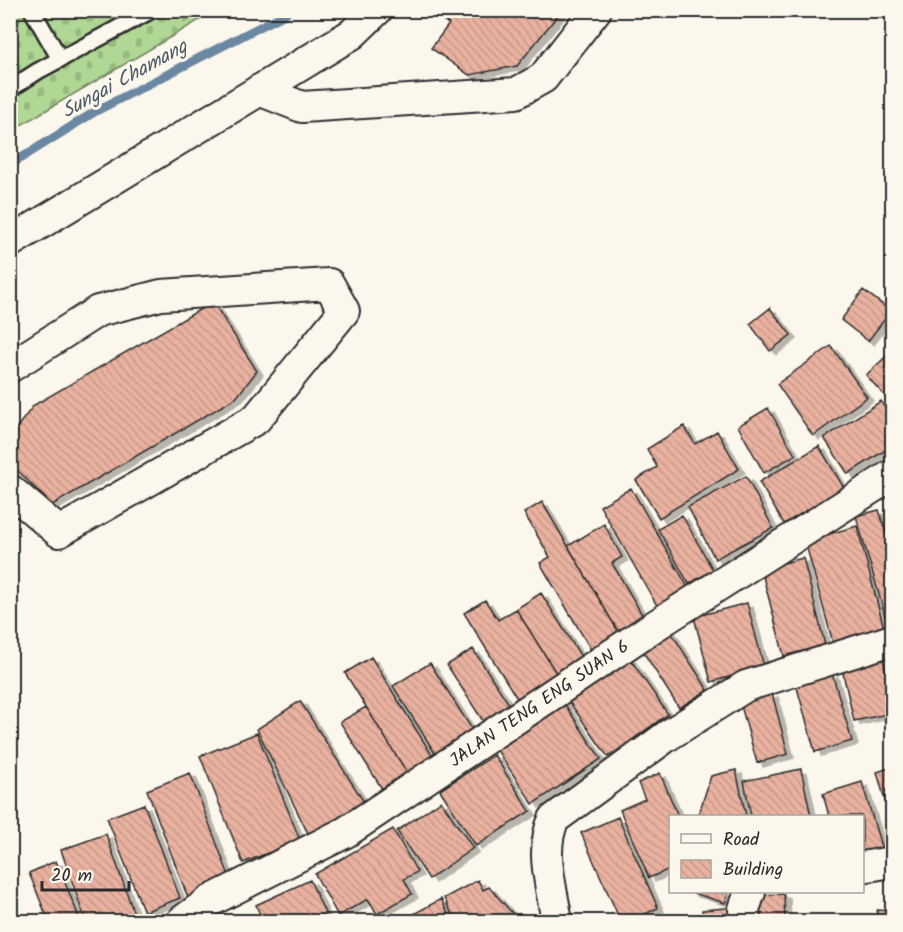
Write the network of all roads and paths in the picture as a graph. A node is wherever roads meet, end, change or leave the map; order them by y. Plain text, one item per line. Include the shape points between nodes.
1 (32, 10) edge
2 (152, 10) edge
3 (377, 10) edge
4 (596, 10) edge
5 (60, 59) junction
6 (10, 89) edge
7 (259, 90) junction
8 (10, 242) edge
9 (10, 368) edge
10 (892, 475) edge
11 (10, 490) edge
12 (892, 640) edge
13 (892, 862) edge
14 (864, 867) edge
15 (749, 893) edge
16 (181, 921) edge
17 (557, 921) edge
18 (745, 921) edge

1 - 5 lane
2 - 5 lane
3 - 7 street via 352,34
4 - 7 street via 543,78 516,93 303,107
5 - 6 lane
7 - 8 street
9 - 11 street via 98,311 161,295 329,284 344,311 256,419 59,532
10 - 16 street, JALAN TENG ENG SUAN 6 via 652,627 346,832 210,901
12 - 17 street via 746,686 667,736 554,819 546,847
13 - 14 street
15 - 18 street

